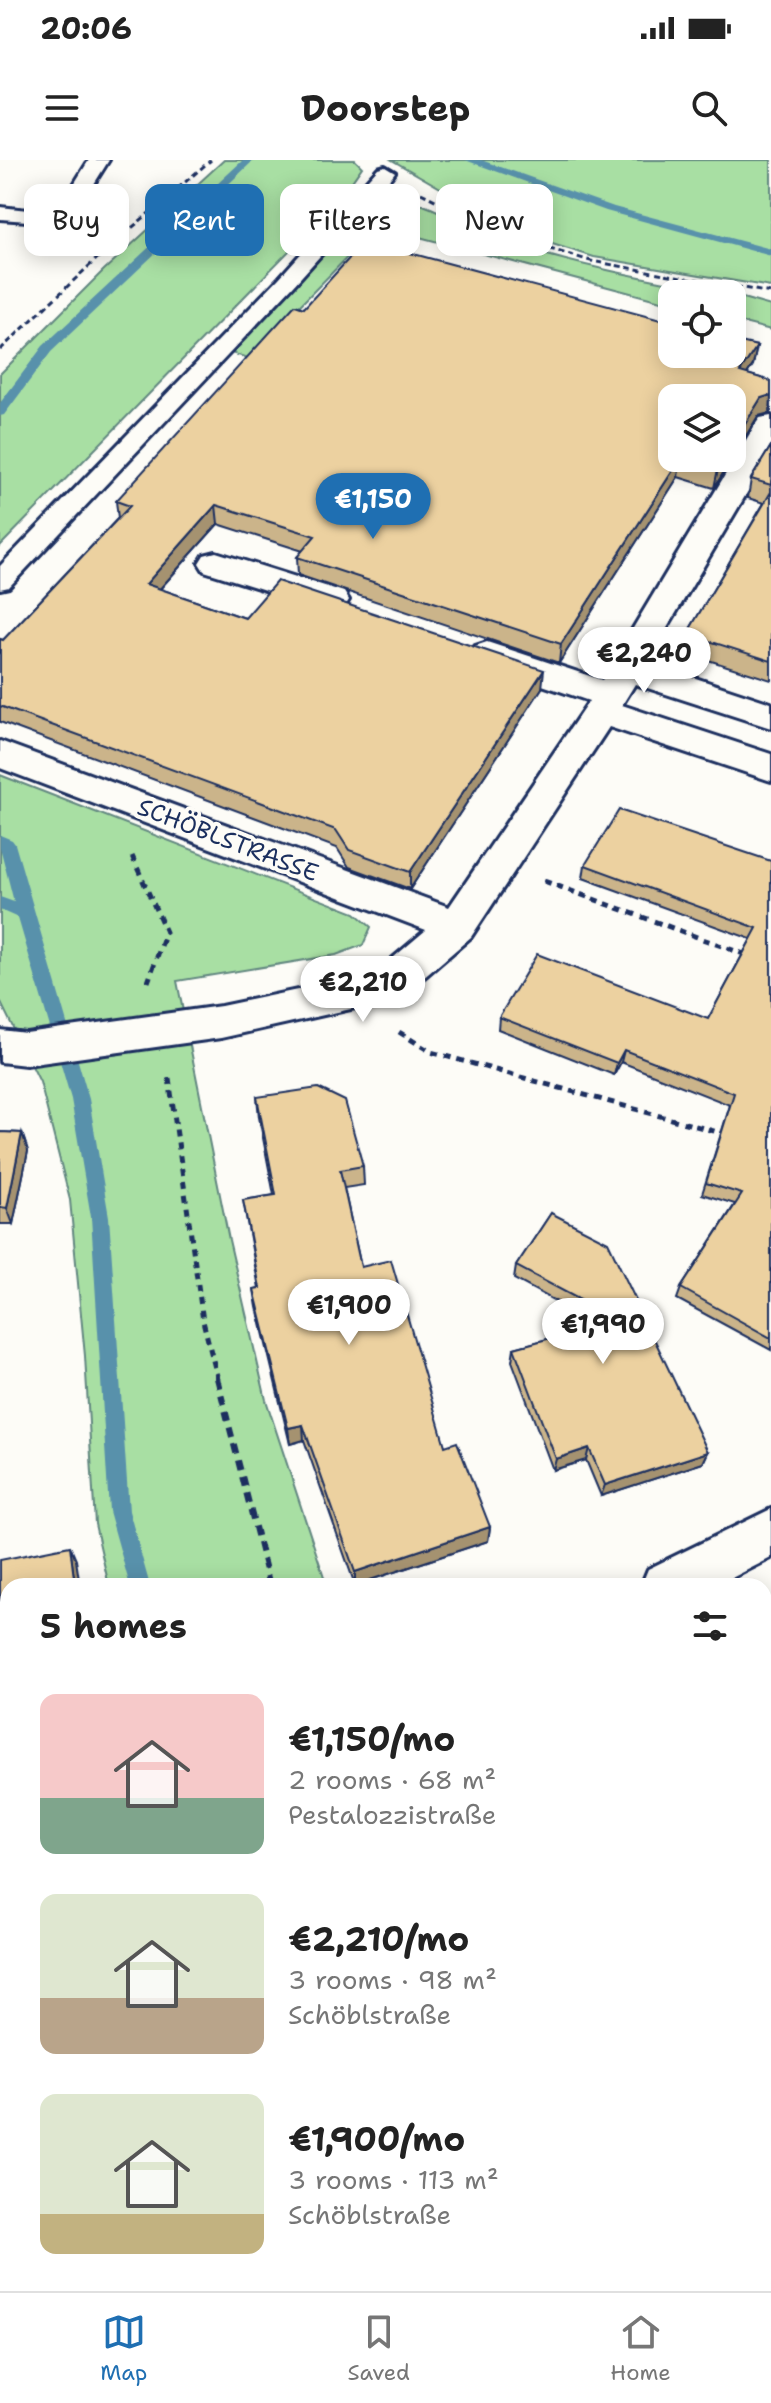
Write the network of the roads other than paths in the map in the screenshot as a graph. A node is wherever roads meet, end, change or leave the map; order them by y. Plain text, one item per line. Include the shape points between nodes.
1 (99, 160) edge
2 (385, 172) road end
3 (0, 213) edge
4 (771, 425) edge
5 (762, 460) edge
6 (216, 563) dead end
7 (0, 581) edge
8 (361, 610) edge
9 (460, 645) edge
10 (612, 691) junction
11 (771, 716) edge
12 (0, 754) edge
13 (771, 768) edge
14 (457, 926) junction
15 (13, 1048) edge
16 (771, 1532) edge
17 (682, 1578) edge

1 - 3 lane via 62,220
2 - 7 lane
4 - 5 street
5 - 10 street
6 - 8 street
9 - 10 street
10 - 11 street
10 - 13 street
10 - 14 street
12 - 14 street, SCHÖBLSTRASSE
14 - 15 street via 386,987 221,1022
16 - 17 street

